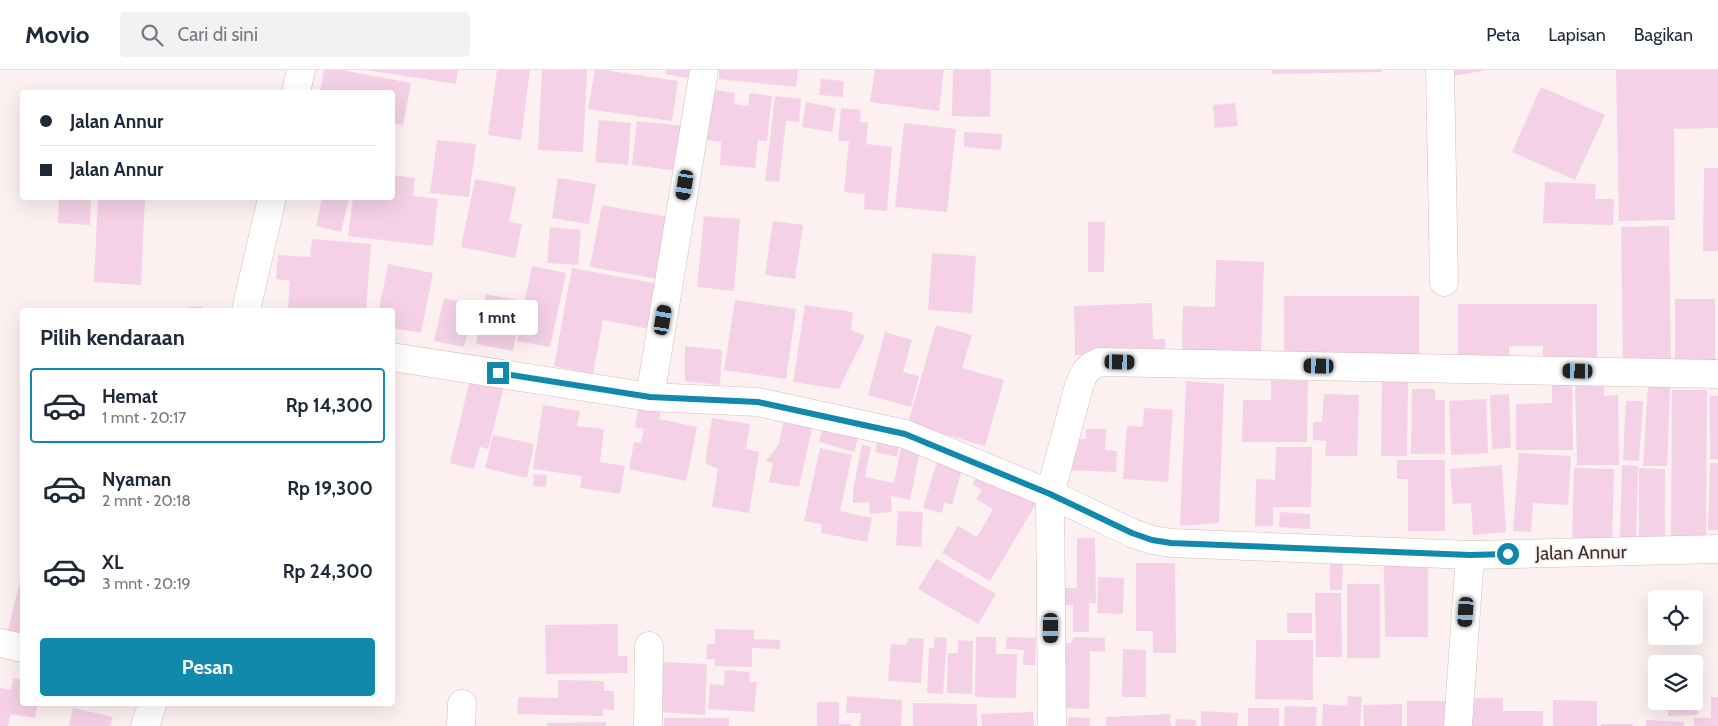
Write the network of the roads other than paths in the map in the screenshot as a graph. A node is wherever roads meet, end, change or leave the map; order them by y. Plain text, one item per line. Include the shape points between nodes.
1 (301, 70) edge
2 (704, 70) edge
3 (1440, 70) edge
4 (296, 90) edge
5 (272, 200) edge
6 (1444, 282) dead end
7 (246, 308) edge
8 (395, 357) edge
9 (1718, 374) edge
10 (650, 397) junction
11 (1050, 494) junction
12 (1718, 550) edge
13 (1470, 555) junction
14 (0, 643) edge
15 (649, 646) dead end
16 (20, 648) edge
17 (152, 706) edge
18 (145, 726) edge
19 (648, 726) edge
20 (1052, 726) edge
21 (1458, 726) edge

1 - 4 street
2 - 10 street
3 - 6 street
5 - 7 street
8 - 10 street, Jalan Annur
9 - 11 street via 1100,362 1086,370 1079,386
10 - 11 street, Jalan Annur via 758,402 905,434
11 - 13 street, Jalan Annur via 1132,533 1171,543
11 - 20 street
12 - 13 street, Jalan Annur
13 - 21 street
14 - 16 street
15 - 19 street
17 - 18 street

